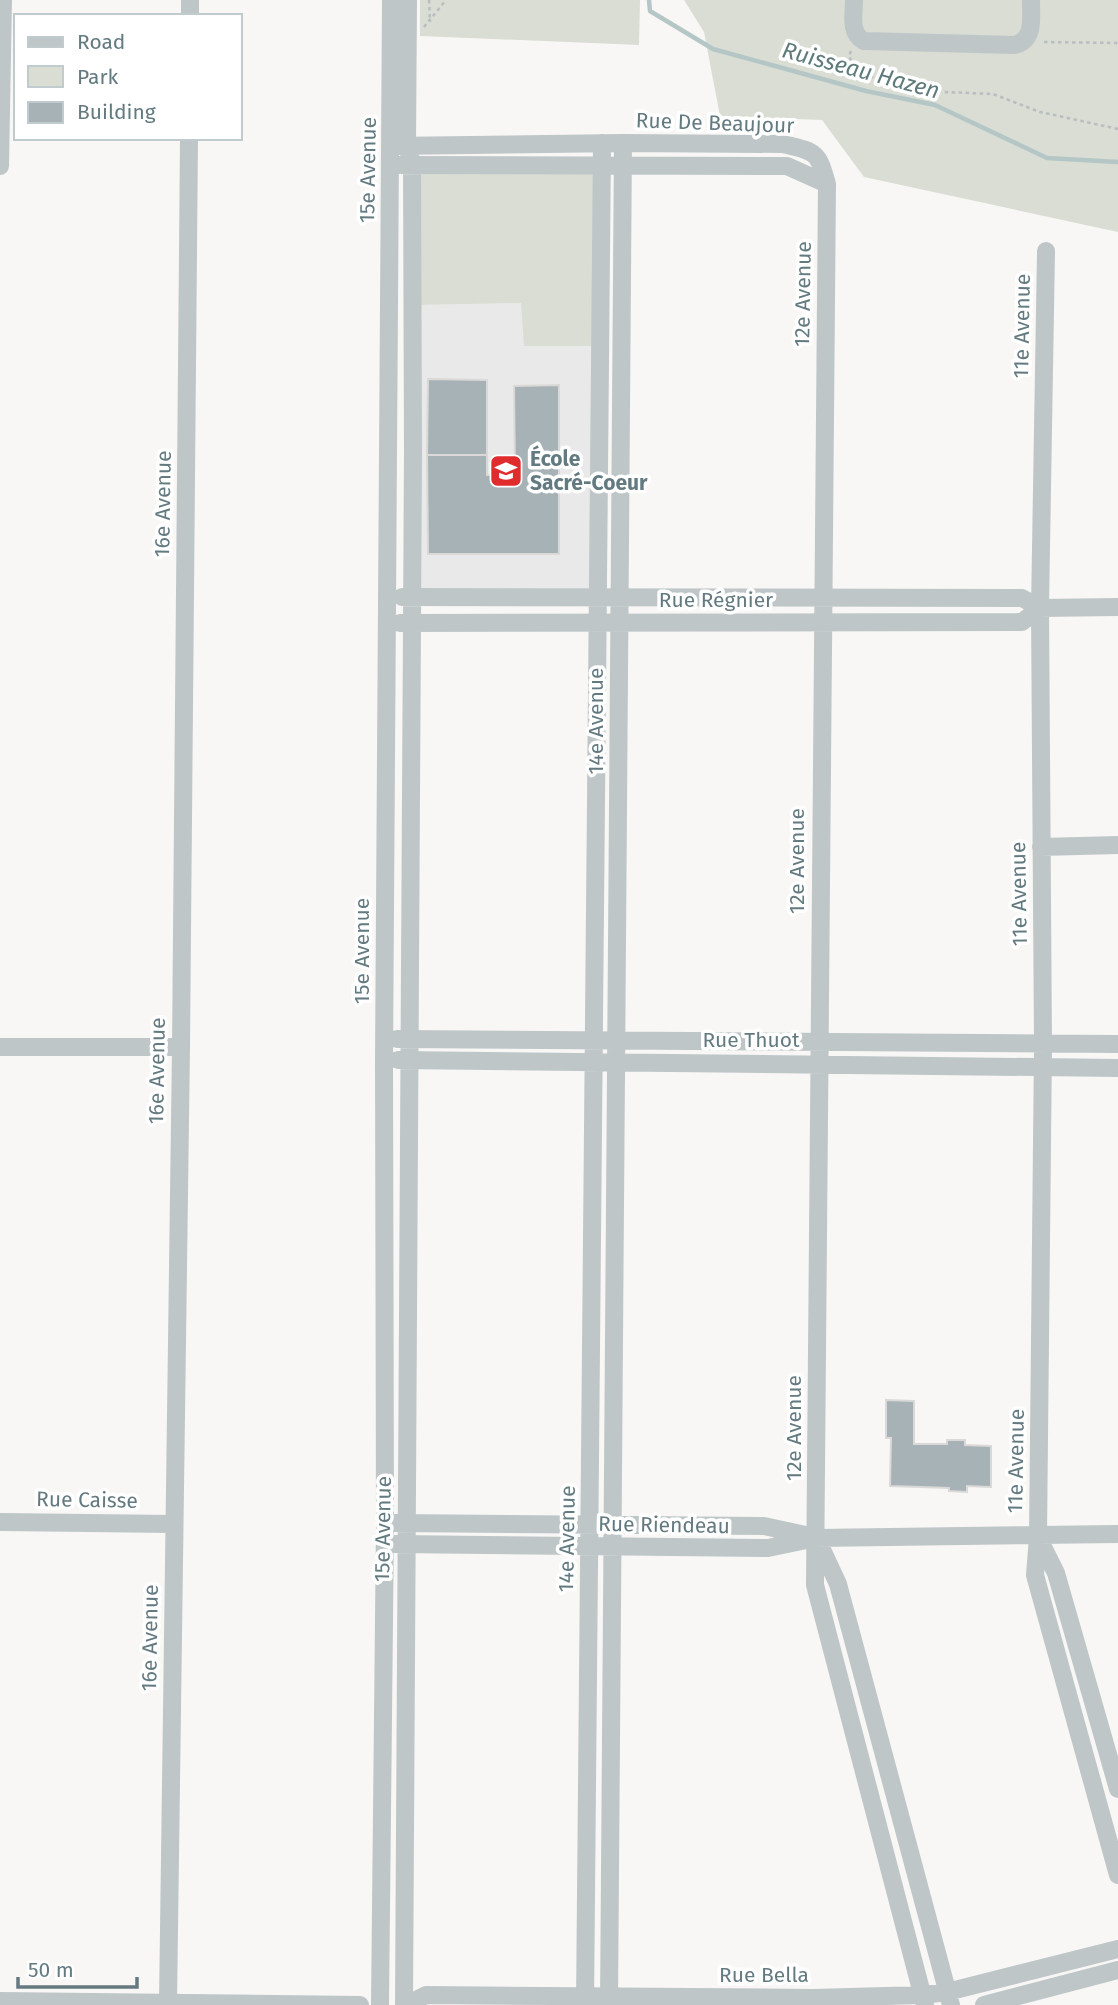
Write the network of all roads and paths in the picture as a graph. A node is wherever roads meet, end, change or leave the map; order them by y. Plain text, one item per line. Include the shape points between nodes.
1 (3, 0) edge
2 (391, 0) edge
3 (408, 0) edge
4 (429, 0) edge
5 (446, 0) edge
6 (854, 0) edge
7 (1031, 0) edge
8 (430, 22) junction
9 (418, 30) dead end
10 (858, 38) junction
11 (1026, 40) junction
12 (1118, 43) edge
13 (1118, 129) edge
14 (189, 140) edge
15 (602, 143) junction
16 (623, 143) junction
17 (399, 146) junction
18 (601, 164) junction
19 (623, 164) junction
20 (391, 165) junction
21 (412, 165) junction
22 (0, 166) edge
23 (827, 184) junction
24 (1046, 251) dead end
25 (412, 340) junction
26 (388, 341) junction
27 (389, 449) junction
28 (413, 450) junction
29 (387, 597) junction
30 (411, 597) junction
31 (598, 597) junction
32 (620, 597) junction
33 (822, 598) junction
34 (1118, 607) edge
35 (1040, 608) junction
36 (598, 622) junction
37 (619, 622) junction
38 (822, 622) junction
39 (387, 623) junction
40 (411, 623) junction
41 (386, 824) junction
42 (410, 825) junction
43 (1118, 845) edge
44 (1041, 847) junction
45 (385, 1038) junction
46 (409, 1039) junction
47 (594, 1041) junction
48 (616, 1041) junction
49 (819, 1043) junction
50 (1118, 1044) edge
51 (1043, 1045) junction
52 (0, 1046) edge
53 (181, 1047) junction
54 (384, 1060) junction
55 (409, 1060) junction
56 (594, 1062) junction
57 (616, 1062) junction
58 (818, 1063) junction
59 (1043, 1067) junction
60 (1118, 1068) edge
61 (384, 1289) junction
62 (408, 1289) junction
63 (614, 1298) junction
64 (592, 1299) junction
65 (0, 1522) edge
66 (385, 1523) junction
67 (174, 1524) junction
68 (406, 1524) junction
69 (590, 1525) junction
70 (612, 1525) junction
71 (1118, 1534) edge
72 (1038, 1537) junction
73 (817, 1538) junction
74 (384, 1544) junction
75 (405, 1545) junction
76 (589, 1547) junction
77 (612, 1547) junction
78 (1104, 1742) junction
79 (1082, 1747) junction
80 (382, 1769) junction
81 (404, 1770) junction
82 (611, 1778) junction
83 (587, 1779) junction
84 (890, 1779) junction
85 (867, 1783) junction
86 (1118, 1789) edge
87 (1118, 1875) edge
88 (1118, 1949) edge
89 (1118, 1970) edge
90 (949, 1998) edge
91 (924, 2000) edge
92 (0, 2001) edge
93 (586, 2001) edge
94 (609, 2001) edge
95 (791, 2001) edge
96 (813, 2002) edge
97 (168, 2004) edge
98 (360, 2005) edge
99 (380, 2005) edge
100 (405, 2005) edge
101 (984, 2005) edge

1 - 22 street
2 - 17 street, 15e Avenue
3 - 17 street, 15e Avenue
4 - 8 path
5 - 8 path
6 - 10 street
7 - 11 street
8 - 9 path
10 - 11 street via 868,42 1013,45
10 - 13 path via 849,56 872,77 921,90 993,94 1040,113
11 - 12 path
14 - 53 street, 16e Avenue
15 - 16 street, Rue De Beaujour
15 - 17 street, Rue De Beaujour
15 - 18 street, 14e Avenue
16 - 19 street, 14e Avenue
16 - 23 street, Rue De Beaujour via 783,144 809,150 820,160
17 - 20 street, 15e Avenue
17 - 21 street, 15e Avenue
18 - 19 street, Rue De Beaujour
18 - 21 street, Rue De Beaujour
18 - 31 street, 14e Avenue
19 - 23 street, Rue De Beaujour via 787,166
19 - 32 street, 14e Avenue
20 - 21 street, Rue De Beaujour
20 - 26 street, 15e Avenue
21 - 25 street, 15e Avenue
23 - 33 street, 12e Avenue
24 - 35 street, 11e Avenue
25 - 26 street
25 - 28 street, 15e Avenue
26 - 27 street, 15e Avenue
27 - 28 street
27 - 29 street, 15e Avenue
28 - 30 street, 15e Avenue
29 - 30 street, Rue Régnier
29 - 39 street, 15e Avenue
30 - 31 street, Rue Régnier
30 - 40 street, 15e Avenue
31 - 32 street, Rue Régnier
31 - 36 street, 14e Avenue
32 - 33 street, Rue Régnier
32 - 37 street, 14e Avenue
33 - 35 street, Rue Régnier via 1022,598
33 - 38 street, 12e Avenue
34 - 35 street, Rue Régnier
35 - 38 street, Rue Régnier via 1022,622
35 - 44 street, 11e Avenue
36 - 37 street, Rue Régnier
36 - 40 street, Rue Régnier
36 - 47 street, 14e Avenue
37 - 38 street, Rue Régnier
37 - 48 street, 14e Avenue
38 - 49 street, 12e Avenue
39 - 40 street, Rue Régnier
39 - 41 street, 15e Avenue
40 - 42 street, 15e Avenue
41 - 42 street
41 - 45 street, 15e Avenue
42 - 46 street, 15e Avenue
43 - 44 street
44 - 51 street, 11e Avenue
45 - 46 street, Rue Thuot
45 - 54 street, 15e Avenue
46 - 47 street, Rue Thuot
46 - 55 street, 15e Avenue
47 - 48 street, Rue Thuot
47 - 56 street, 14e Avenue
48 - 49 street, Rue Thuot
48 - 57 street, 14e Avenue
49 - 51 street, Rue Thuot
49 - 58 street, 12e Avenue
50 - 51 street, Rue Thuot
51 - 59 street, 11e Avenue
52 - 53 street
53 - 67 street, 16e Avenue
54 - 55 street, Rue Thuot
54 - 61 street, 15e Avenue
55 - 56 street, Rue Thuot
55 - 62 street, 15e Avenue
56 - 57 street, Rue Thuot
56 - 64 street, 14e Avenue
57 - 58 street, Rue Thuot
57 - 63 street, 14e Avenue
58 - 59 street, Rue Thuot
58 - 73 street, 12e Avenue
59 - 60 street, Rue Thuot
59 - 72 street, 11e Avenue
61 - 62 street
61 - 66 street, 15e Avenue
62 - 68 street, 15e Avenue
63 - 64 street
63 - 70 street, 14e Avenue
64 - 69 street, 14e Avenue
65 - 67 street, Rue Caisse
66 - 68 street, Rue Riendeau
66 - 74 street, 15e Avenue
67 - 97 street, 16e Avenue
68 - 69 street, Rue Riendeau
68 - 75 street, 15e Avenue
69 - 70 street, Rue Riendeau
69 - 76 street, 14e Avenue
70 - 73 street, Rue Riendeau via 764,1526
70 - 77 street, 14e Avenue
71 - 72 street, Rue Riendeau
72 - 73 street, Rue Riendeau
72 - 78 street, 11e Avenue via 1056,1573
72 - 79 street, 11e Avenue via 1035,1575
73 - 77 street, Rue Riendeau via 768,1549
73 - 84 street, 12e Avenue via 838,1584
73 - 85 street, 12e Avenue via 815,1585
74 - 75 street, Rue Riendeau
74 - 80 street, 15e Avenue
75 - 76 street, Rue Riendeau
75 - 81 street, 15e Avenue
76 - 77 street, Rue Riendeau
76 - 83 street, 14e Avenue
77 - 82 street, 14e Avenue
78 - 79 street
78 - 86 street, 11e Avenue
79 - 87 street, 11e Avenue
80 - 81 street
80 - 99 street, 15e Avenue
81 - 100 street, 15e Avenue
82 - 83 street
82 - 94 street, 14e Avenue
83 - 93 street, 14e Avenue
84 - 85 street
84 - 90 street, 12e Avenue
85 - 91 street, 12e Avenue
88 - 90 street, Rue Bella
89 - 101 street
90 - 91 street, Rue Bella
91 - 96 street, Rue Bella
92 - 97 street
93 - 94 street, Rue Bella
93 - 100 street, Rue Bella via 426,1995
94 - 95 street, Rue Bella
95 - 96 street, Rue Bella
97 - 98 street

